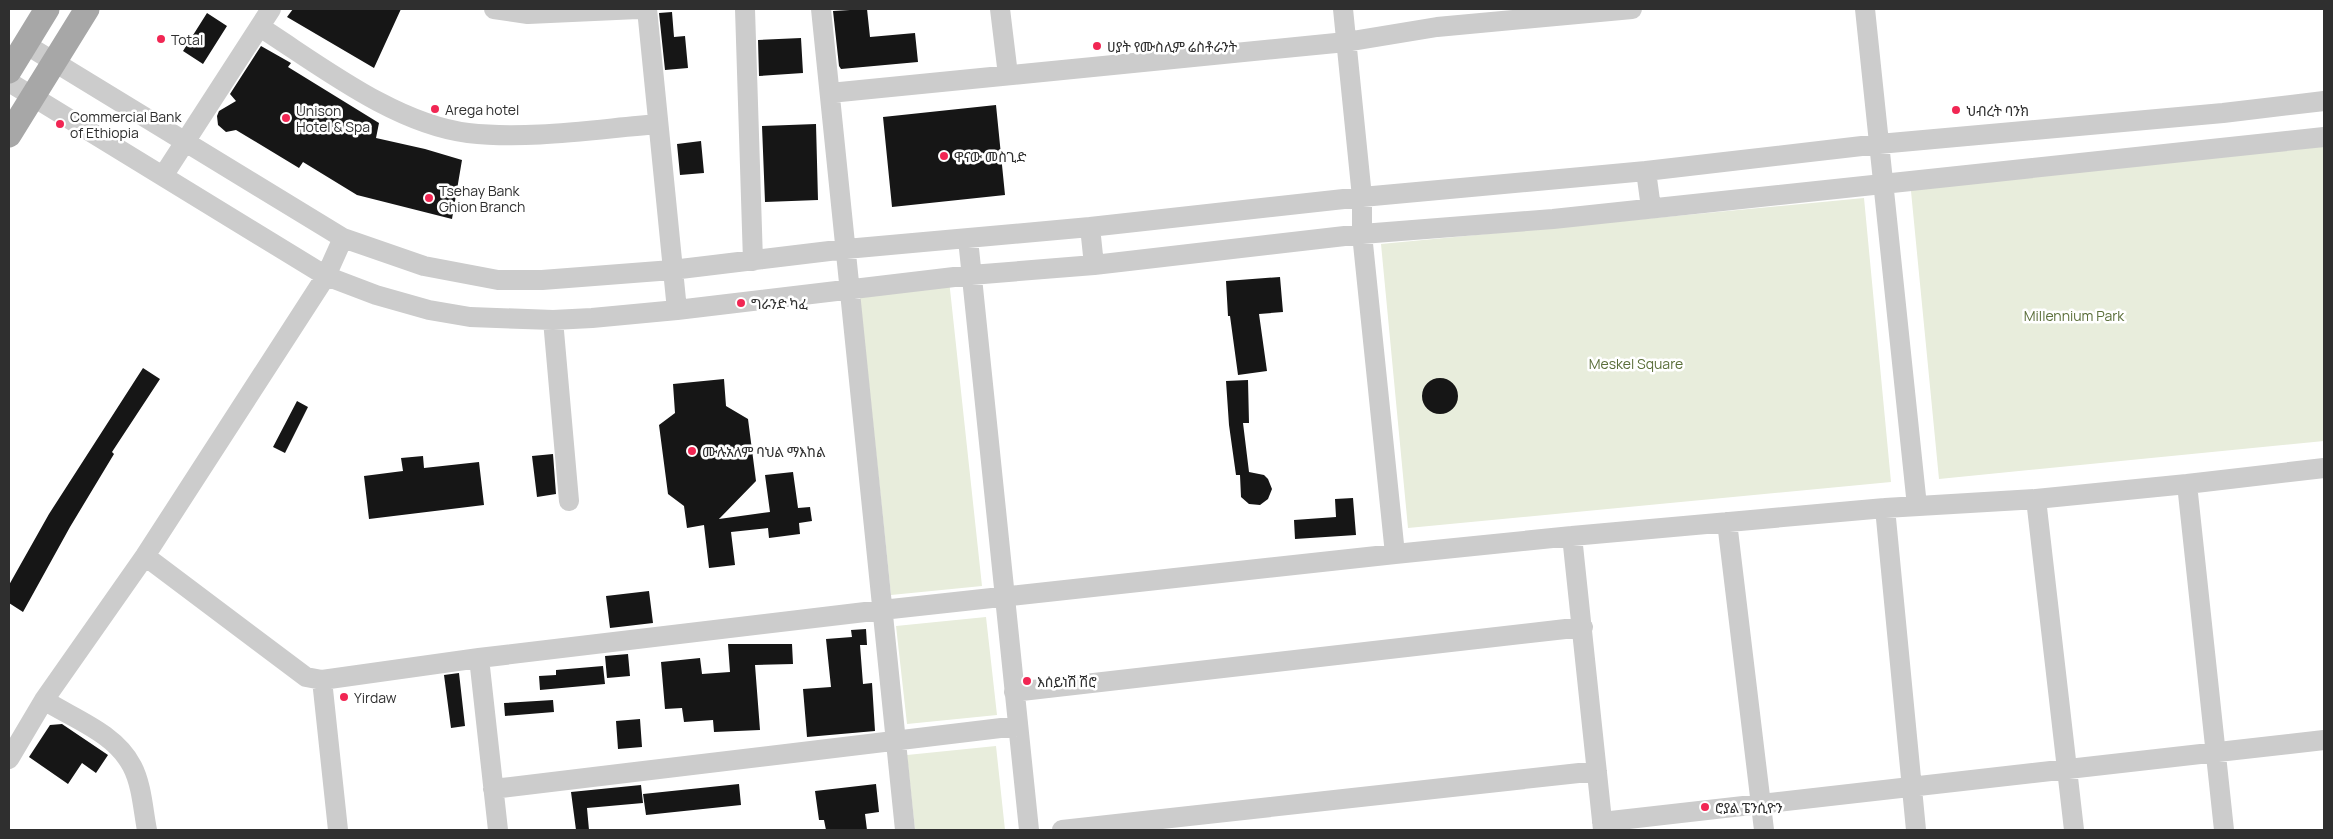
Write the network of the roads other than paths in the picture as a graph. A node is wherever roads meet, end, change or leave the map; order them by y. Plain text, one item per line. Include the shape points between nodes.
1 (48, 9) edge
2 (87, 9) edge
3 (271, 9) edge
4 (494, 9) edge
5 (638, 9) edge
6 (647, 9) edge
7 (745, 9) edge
8 (821, 9) edge
9 (1000, 9) edge
10 (1343, 9) edge
11 (1632, 9) edge
12 (1866, 9) edge
13 (1598, 10) edge
14 (1517, 14) edge
15 (1436, 18) edge
16 (260, 27) junction
17 (1346, 42) junction
18 (25, 44) junction
19 (53, 62) junction
20 (9, 71) edge
21 (1008, 75) junction
22 (9, 82) edge
23 (830, 93) junction
24 (33, 98) junction
25 (2324, 101) edge
26 (658, 124) junction
27 (9, 135) edge
28 (2324, 137) edge
29 (186, 142) junction
30 (1879, 144) junction
31 (1646, 171) junction
32 (163, 176) junction
33 (1883, 183) junction
34 (1362, 197) junction
35 (1651, 208) junction
36 (1090, 227) junction
37 (1362, 234) junction
38 (343, 238) junction
39 (968, 239) junction
40 (846, 250) junction
41 (753, 262) junction
42 (1094, 265) junction
43 (672, 270) junction
44 (971, 275) junction
45 (326, 276) junction
46 (848, 289) junction
47 (676, 310) junction
48 (553, 320) junction
49 (2324, 468) edge
50 (2187, 484) junction
51 (2036, 499) junction
52 (569, 501) dead end
53 (1917, 506) junction
54 (1885, 508) junction
55 (1727, 522) junction
56 (1572, 536) junction
57 (1395, 554) junction
58 (145, 556) junction
59 (1004, 596) junction
60 (882, 610) junction
61 (1583, 627) junction
62 (479, 658) junction
63 (322, 680) junction
64 (1014, 692) junction
65 (44, 700) junction
66 (1018, 726) junction
67 (2324, 740) edge
68 (895, 741) junction
69 (2215, 752) junction
70 (9, 759) edge
71 (2068, 770) junction
72 (1597, 771) junction
73 (1912, 785) junction
74 (493, 789) junction
75 (1761, 804) junction
76 (1602, 826) edge
77 (147, 830) edge
78 (338, 830) edge
79 (498, 830) edge
80 (905, 830) edge
81 (1029, 830) edge
82 (1062, 830) edge
83 (1764, 830) edge
84 (1916, 830) edge
85 (2074, 830) edge
86 (2224, 830) edge

1 - 18 main road
2 - 19 main road
3 - 16 street
4 - 5 street via 528,14
6 - 26 street
7 - 41 street
8 - 23 street
9 - 21 street
10 - 17 street
11 - 13 street
12 - 30 street
13 - 14 street
14 - 15 street
15 - 17 street
16 - 26 street via 375,100 424,121 468,133 525,135
16 - 29 street
17 - 21 street
17 - 34 street
18 - 19 street
18 - 20 main road
19 - 24 main road
19 - 29 street
21 - 23 street
22 - 24 street
23 - 40 street
24 - 27 main road
24 - 32 street
25 - 30 street
26 - 43 street
28 - 33 street
29 - 32 street
29 - 38 street
30 - 31 street
30 - 33 street
31 - 34 street
31 - 35 street
32 - 45 street
33 - 35 street
33 - 53 street
34 - 36 street
34 - 37 street
35 - 37 street
36 - 39 street
36 - 42 street
37 - 42 street
37 - 57 street
38 - 43 street via 424,266 498,280 542,280
38 - 45 street
39 - 40 street
39 - 44 street
40 - 41 street
40 - 46 street
41 - 43 street
42 - 44 street
43 - 47 street
44 - 46 street
44 - 59 street
45 - 48 street via 429,310 470,317
45 - 58 street
46 - 47 street
46 - 60 street
47 - 48 street
48 - 52 street
49 - 50 street
50 - 51 street
50 - 69 street
51 - 53 street
51 - 71 street
53 - 54 street
54 - 55 street
54 - 73 street
55 - 56 street
55 - 75 street
56 - 57 street
56 - 61 street
57 - 59 street
58 - 63 street via 306,678
58 - 65 street
59 - 60 street
59 - 64 street
60 - 62 street
60 - 68 street
61 - 64 street
61 - 72 street
62 - 63 street
62 - 74 street
63 - 78 street
64 - 66 street
65 - 70 street
65 - 77 street via 110,739 125,757 137,778
66 - 68 street
66 - 81 street
67 - 69 street
68 - 74 street
68 - 80 street
69 - 71 street
69 - 86 street
71 - 73 street
71 - 85 street
72 - 76 street
72 - 82 street
73 - 75 street
73 - 84 street
74 - 79 street
75 - 76 street
75 - 83 street

